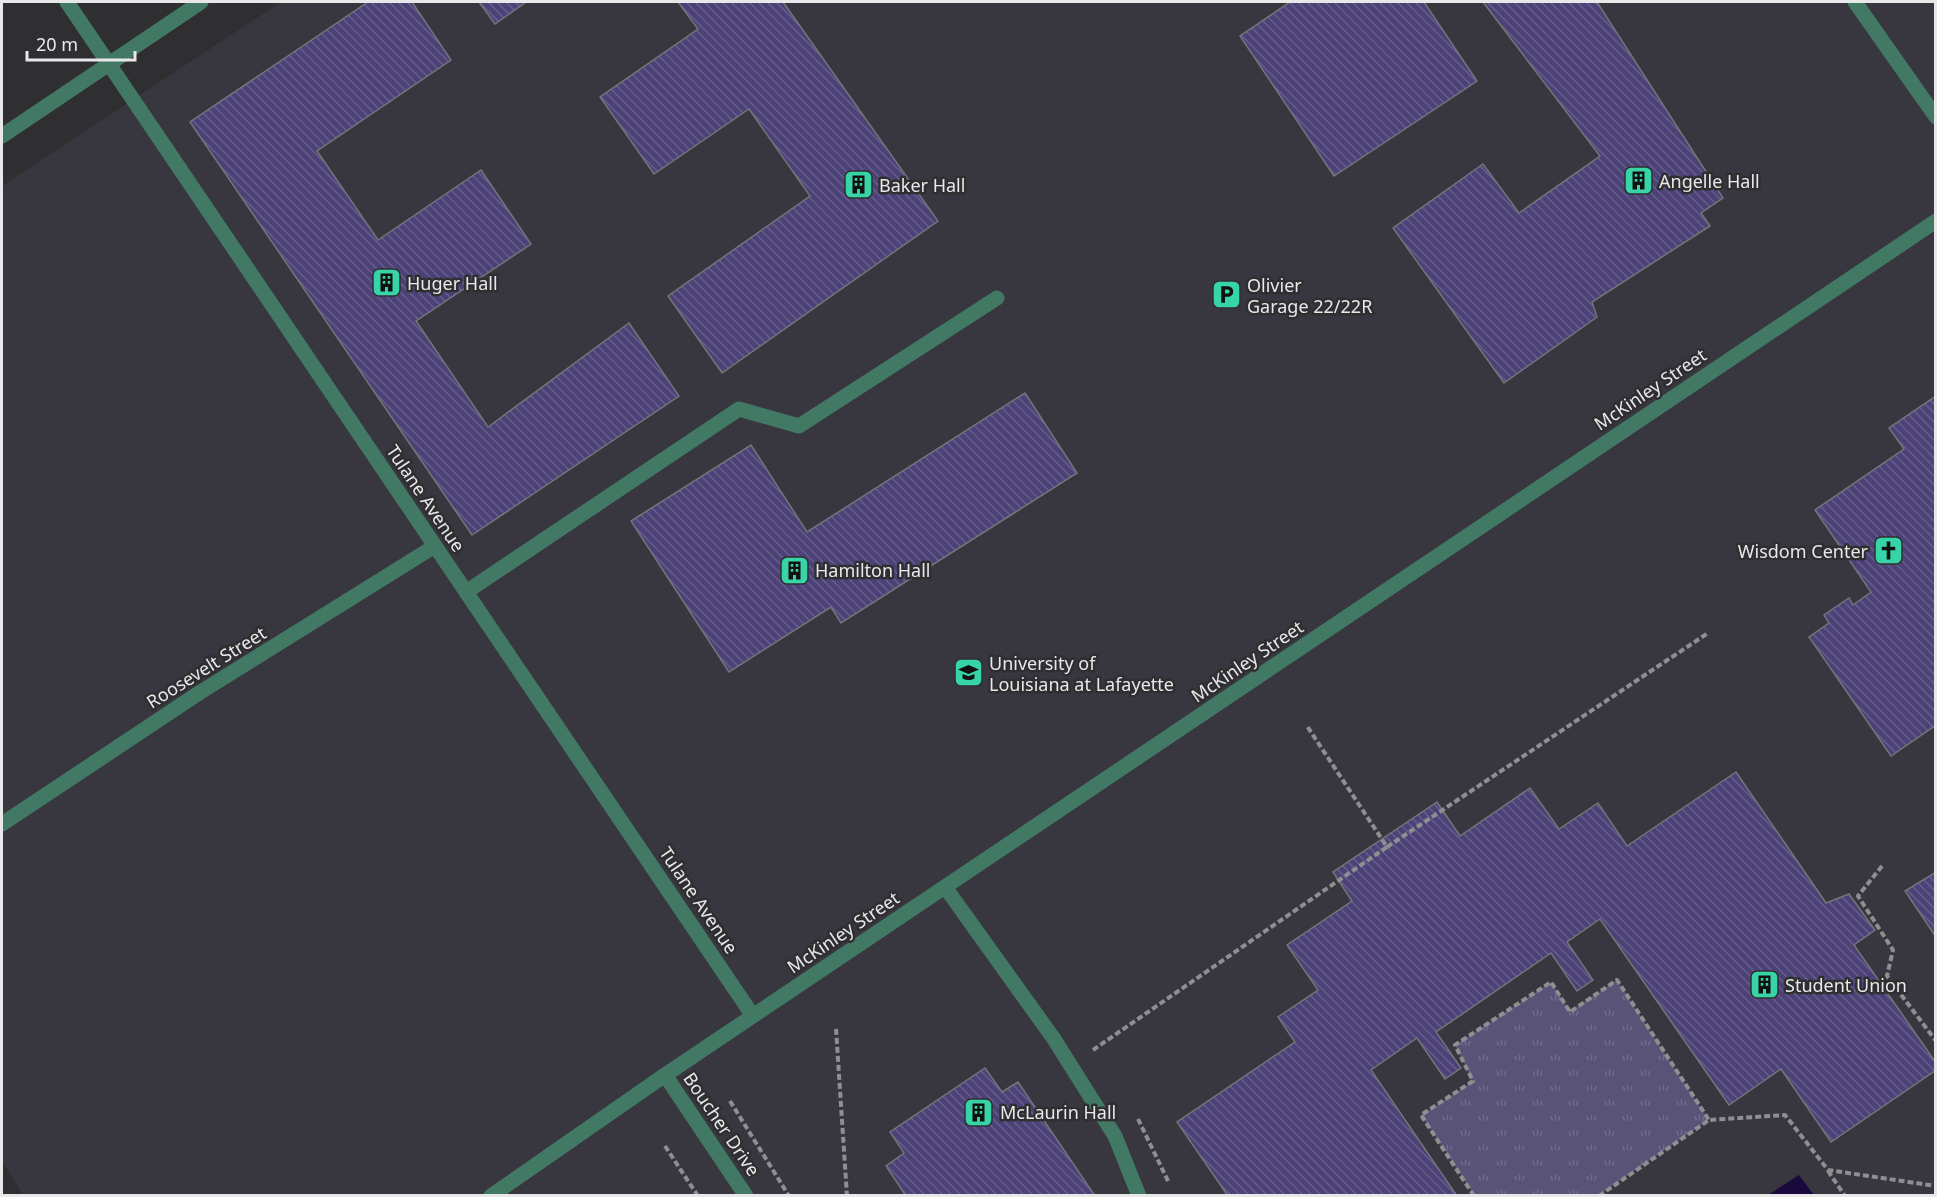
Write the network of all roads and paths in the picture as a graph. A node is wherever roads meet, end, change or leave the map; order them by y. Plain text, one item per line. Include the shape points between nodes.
1 (67, 2) edge
2 (201, 2) edge
3 (1855, 2) edge
4 (109, 63) junction
5 (1935, 117) edge
6 (2, 136) edge
7 (1935, 221) edge
8 (997, 298) dead end
9 (435, 546) junction
10 (466, 592) junction
11 (1708, 633) dead end
12 (1307, 726) dead end
13 (2, 824) edge
14 (1387, 846) junction
15 (1882, 866) dead end
16 (945, 887) junction
17 (753, 1016) junction
18 (836, 1029) dead end
19 (1935, 1041) edge
20 (1098, 1059) dead end
21 (665, 1075) junction
22 (730, 1101) dead end
23 (1134, 1113) dead end
24 (1708, 1120) junction
25 (665, 1146) dead end
26 (1828, 1170) junction
27 (1169, 1183) dead end
28 (1935, 1186) edge
29 (491, 1196) edge
30 (698, 1196) edge
31 (746, 1196) edge
32 (789, 1196) edge
33 (848, 1196) edge
34 (1138, 1196) edge
35 (1474, 1196) edge
36 (1599, 1196) edge
37 (1845, 1196) edge

1 - 4 street, Tulane Avenue
2 - 4 street
3 - 5 street
4 - 6 street
4 - 9 street, Tulane Avenue
7 - 16 street, McKinley Street
8 - 10 street via 799,426 739,409
9 - 10 street, Tulane Avenue
9 - 13 street, Roosevelt Street via 189,700
10 - 17 street, Tulane Avenue
11 - 14 path
12 - 14 path
14 - 20 path via 1092,1050
15 - 19 path via 1858,896 1893,951 1887,976
16 - 17 street, McKinley Street
16 - 34 street via 1066,1058 1115,1136
17 - 21 street, McKinley Street
18 - 33 path
21 - 29 street, McKinley Street
21 - 31 street, Boucher Drive
22 - 32 path
23 - 27 path
24 - 26 path via 1785,1115
24 - 35 path via 1617,980 1570,1012 1551,982 1455,1045 1473,1081 1421,1115
24 - 36 path
25 - 30 path
26 - 28 path
26 - 37 path

